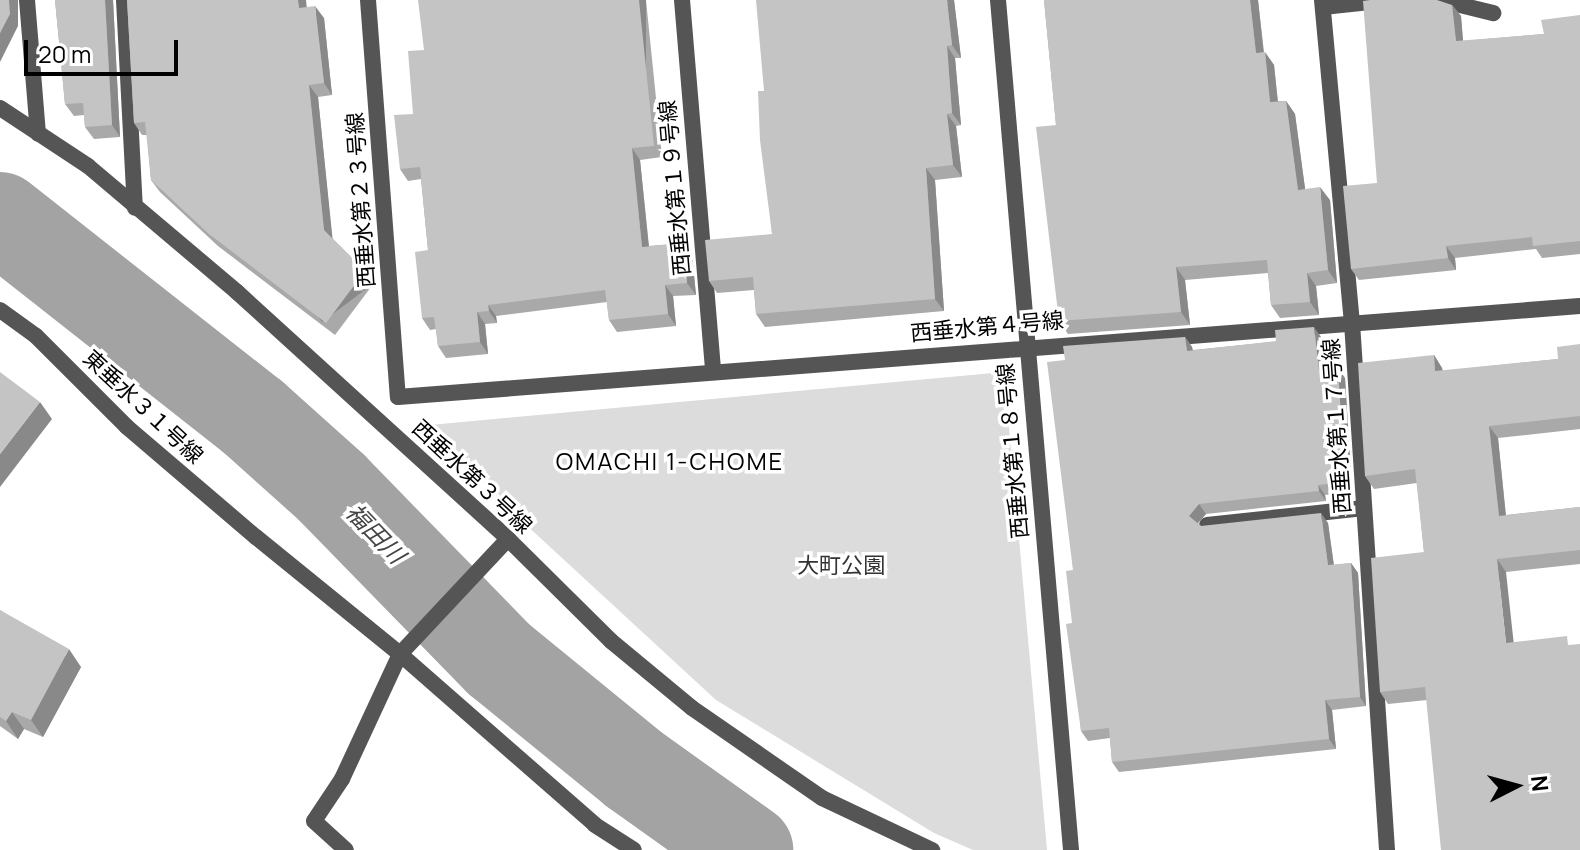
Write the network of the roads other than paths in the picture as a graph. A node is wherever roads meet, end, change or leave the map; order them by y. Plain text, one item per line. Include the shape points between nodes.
1 (27, 0) edge
2 (124, 0) edge
3 (368, 0) edge
4 (682, 0) edge
5 (998, 0) edge
6 (1389, 0) edge
7 (1440, 0) edge
8 (1322, 4) edge
9 (1493, 13) dead end
10 (0, 108) edge
11 (38, 134) junction
12 (135, 208) junction
13 (1580, 306) edge
14 (0, 310) edge
15 (1352, 323) junction
16 (1025, 346) junction
17 (713, 372) junction
18 (398, 397) junction
19 (378, 419) junction
20 (1364, 508) junction
21 (1207, 525) edge
22 (508, 539) junction
23 (400, 654) junction
24 (346, 850) edge
25 (634, 850) edge
26 (932, 850) edge
27 (1071, 850) edge
28 (1387, 850) edge

1 - 11 street
2 - 12 street
3 - 18 street, 西垂水第２３号線
4 - 17 street, 西垂水第１９号線
5 - 16 street, 西垂水第１８号線
6 - 8 street
7 - 9 street
8 - 15 street, 西垂水第１７号線
10 - 11 street, 西垂水第３号線
11 - 12 street, 西垂水第３号線 via 88,166
12 - 19 street, 西垂水第３号線
13 - 15 street, 西垂水第４号線
14 - 23 street, 東垂水３１号線 via 36,336 127,427
15 - 16 street, 西垂水第４号線
15 - 20 street, 西垂水第１７号線
16 - 17 street, 西垂水第４号線
16 - 27 street, 西垂水第１８号線
17 - 18 street, 西垂水第４号線
18 - 19 street
19 - 22 street, 西垂水第３号線
20 - 21 street
20 - 28 street, 西垂水第１７号線
22 - 23 street
22 - 26 street, 西垂水第３号線 via 611,641 692,708 822,798
23 - 24 street via 342,779 314,821
23 - 25 street, 東垂水３１号線 via 595,825

